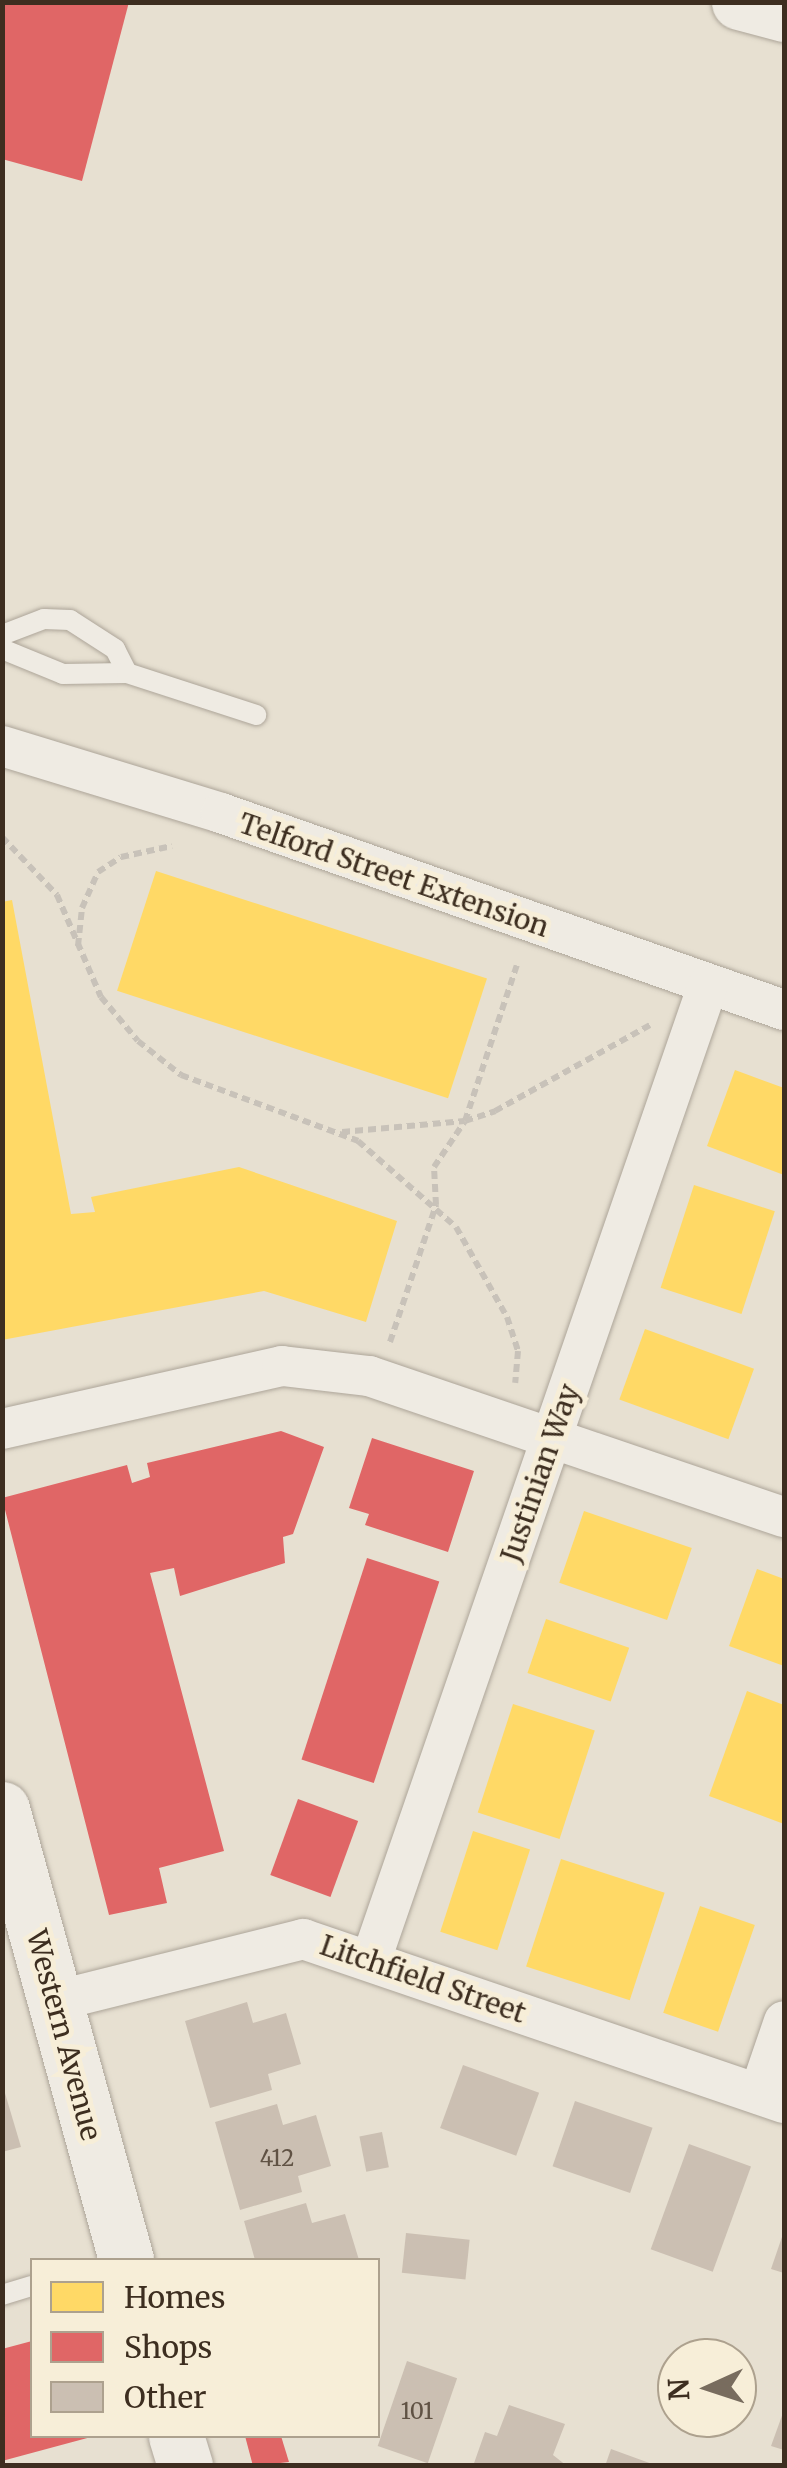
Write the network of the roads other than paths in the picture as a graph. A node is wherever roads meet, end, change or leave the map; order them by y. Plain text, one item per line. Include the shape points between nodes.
1 (739, 2) edge
2 (784, 14) edge
3 (2, 635) edge
4 (2, 650) edge
5 (127, 672) junction
6 (256, 715) dead end
7 (2, 746) edge
8 (708, 986) junction
9 (784, 1010) edge
10 (2, 1429) edge
11 (552, 1436) junction
12 (784, 1517) edge
13 (2, 1810) edge
14 (372, 1960) junction
15 (55, 2001) junction
16 (784, 2021) edge
17 (772, 2098) edge
18 (123, 2258) edge
19 (30, 2287) edge
20 (2, 2295) edge
21 (177, 2438) edge
22 (185, 2466) edge

1 - 2 main road
3 - 5 lane via 44,619 70,620 115,649
4 - 5 lane via 63,674
5 - 6 lane
7 - 8 street, Telford Street Extension via 221,814
8 - 9 street, Telford Street Extension
8 - 11 street, Justinian Way
10 - 11 street via 282,1366 369,1376
11 - 12 street
11 - 14 street, Justinian Way
13 - 15 main road, Western Avenue
14 - 15 street, Litchfield Street via 290,1939
14 - 17 street, Litchfield Street
15 - 18 main road, Western Avenue
16 - 17 street
19 - 20 lane
21 - 22 main road

